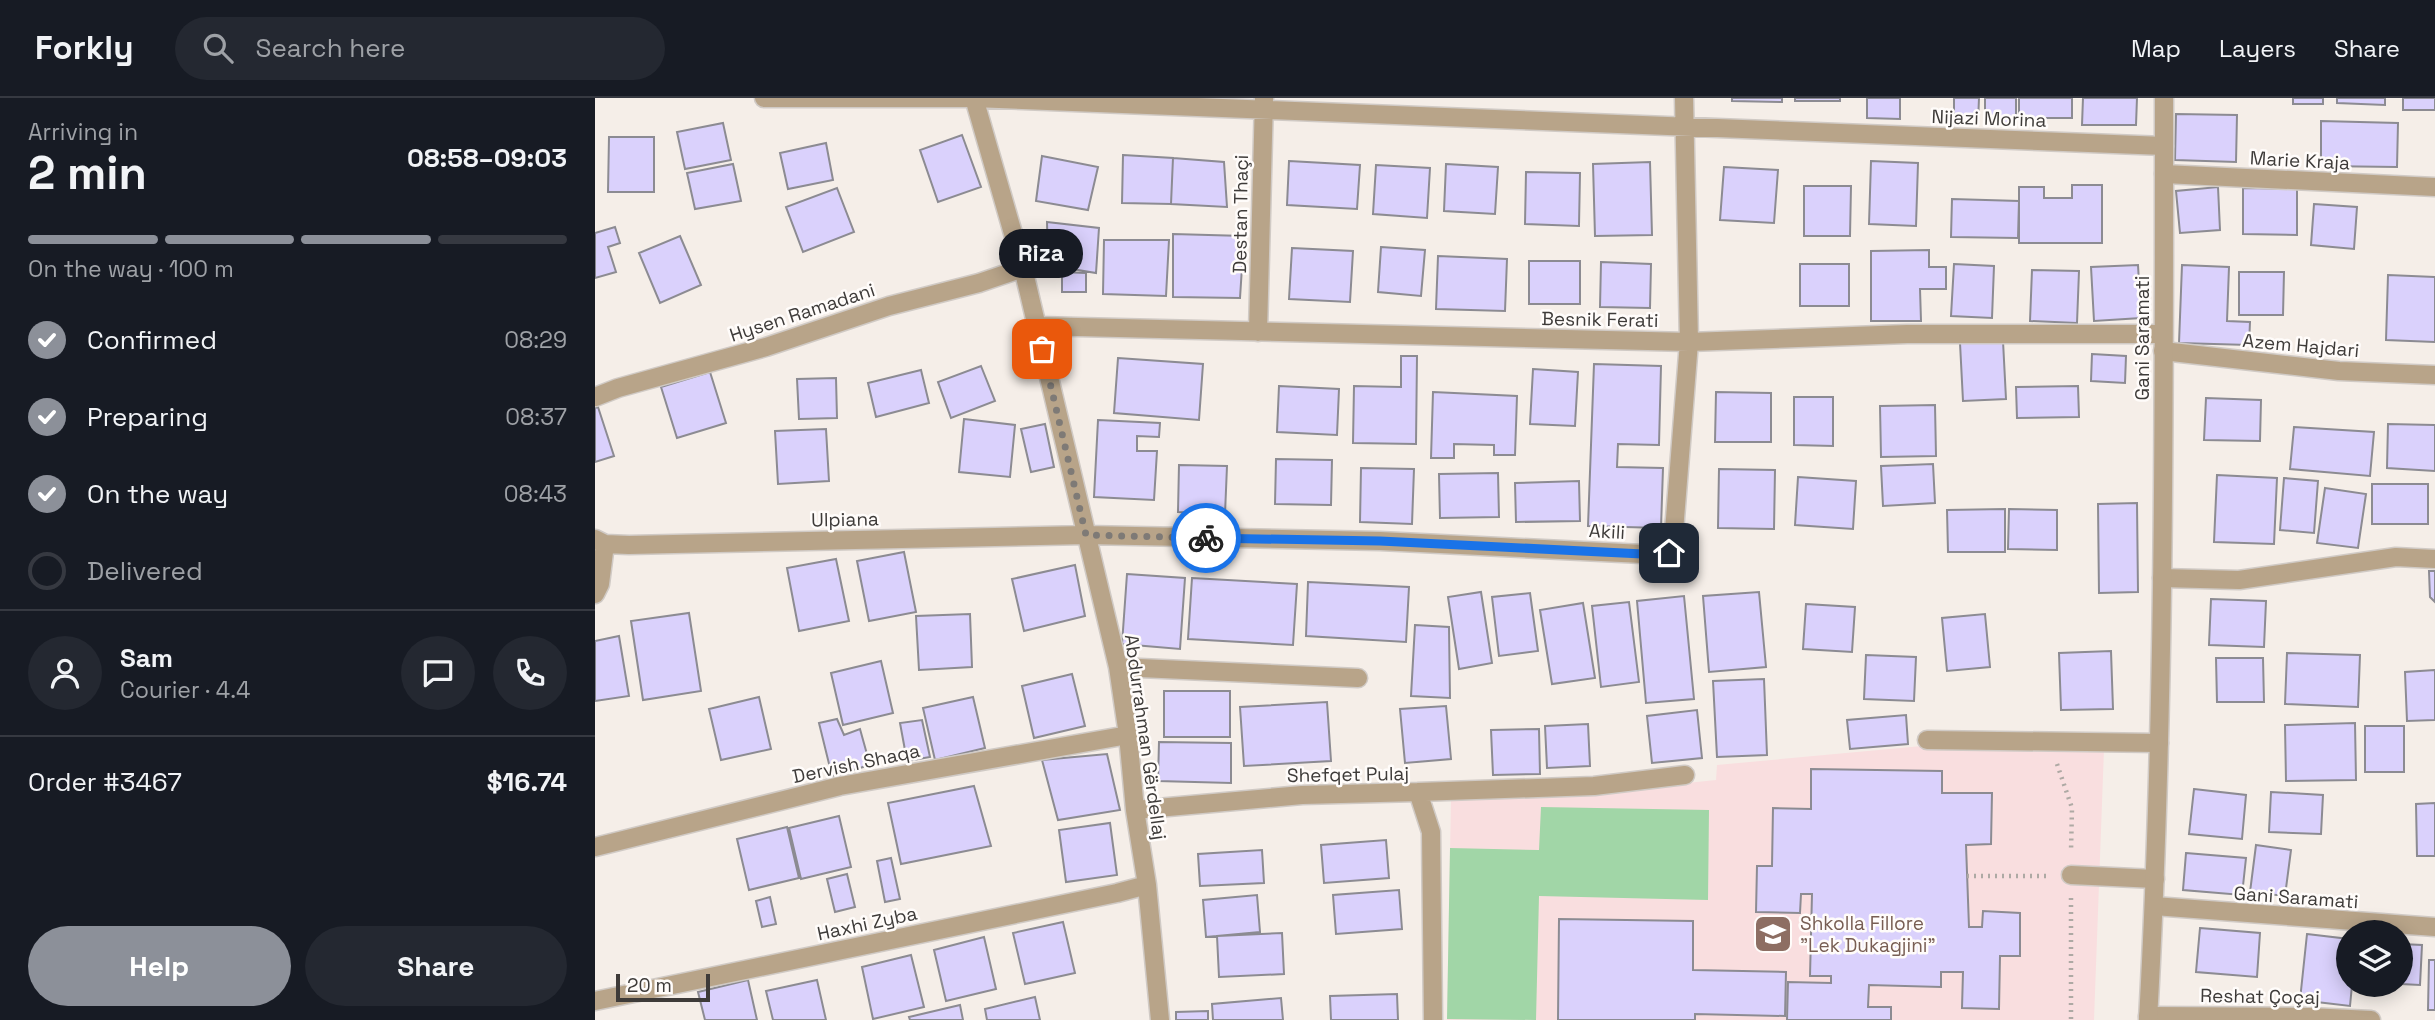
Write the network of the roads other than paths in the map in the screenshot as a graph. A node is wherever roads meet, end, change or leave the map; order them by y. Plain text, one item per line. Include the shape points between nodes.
1 (764, 98) edge
2 (974, 98) edge
3 (1684, 98) edge
4 (2164, 98) edge
5 (1264, 104) edge
6 (1685, 128) junction
7 (2164, 146) junction
8 (2164, 174) junction
9 (2435, 187) edge
10 (1023, 268) junction
11 (1037, 326) junction
12 (1258, 332) junction
13 (1689, 342) junction
14 (2163, 342) junction
15 (2435, 375) edge
16 (595, 397) edge
17 (1086, 535) junction
18 (600, 541) edge
19 (2435, 559) edge
20 (2162, 578) junction
21 (595, 594) edge
22 (1118, 667) junction
23 (1358, 678) dead end
24 (1128, 735) junction
25 (1927, 740) dead end
26 (2159, 743) junction
27 (1685, 775) dead end
28 (1418, 792) junction
29 (1135, 810) junction
30 (595, 847) edge
31 (2071, 875) road end
32 (2155, 880) junction
33 (1147, 885) junction
34 (2154, 906) junction
35 (2435, 927) edge
36 (595, 1001) edge
37 (2148, 1018) edge
38 (1160, 1020) edge
39 (1433, 1020) edge
40 (2371, 1020) edge

1 - 2 street, Nijazi Morina
2 - 5 street, Nijazi Morina
2 - 10 street, Abdurrahman Gërdellaj
3 - 6 street, Akili
4 - 7 street, Gani Saramati
5 - 6 street, Nijazi Morina
5 - 12 street, Destan Thaçi
6 - 7 street, Nijazi Morina
6 - 13 street, Akili
7 - 8 street, Gani Saramati
8 - 9 street, Marie Kraja
8 - 14 street, Gani Saramati
10 - 11 street, Abdurrahman Gërdellaj
10 - 16 street, Hysen Ramadani
11 - 12 street, Besnik Ferati
11 - 17 street, Abdurrahman Gërdellaj
12 - 13 street, Besnik Ferati
13 - 14 street, Besnik Ferati via 1907,334
13 - 17 street, Akili via 1673,544 1663,555 1380,541
14 - 15 street, Azem Hajdari via 2339,371
14 - 20 street, Gani Saramati
17 - 18 street, Ulpiana
17 - 22 street, Abdurrahman Gërdellaj
18 - 21 street, Ulpiana via 600,584
19 - 20 street via 2396,557 2239,580
20 - 26 street, Gani Saramati
22 - 23 street
22 - 24 street, Abdurrahman Gërdellaj
24 - 29 street, Abdurrahman Gërdellaj
24 - 30 street, Dervish Shaqa via 841,786
25 - 26 street
26 - 32 street, Gani Saramati
27 - 28 street via 1594,786
28 - 29 street, Shefqet Pulaj via 1302,795
28 - 39 street, Shefqet Pulaj via 1431,832
29 - 33 street, Abdurrahman Gërdellaj
31 - 32 street
32 - 34 street, Gani Saramati
33 - 36 street, Haxhi Zyba
33 - 38 street, Abdurrahman Gërdellaj
34 - 35 street, Gani Saramati
34 - 37 street, Gani Saramati
37 - 40 street, Reshat Çoçaj

